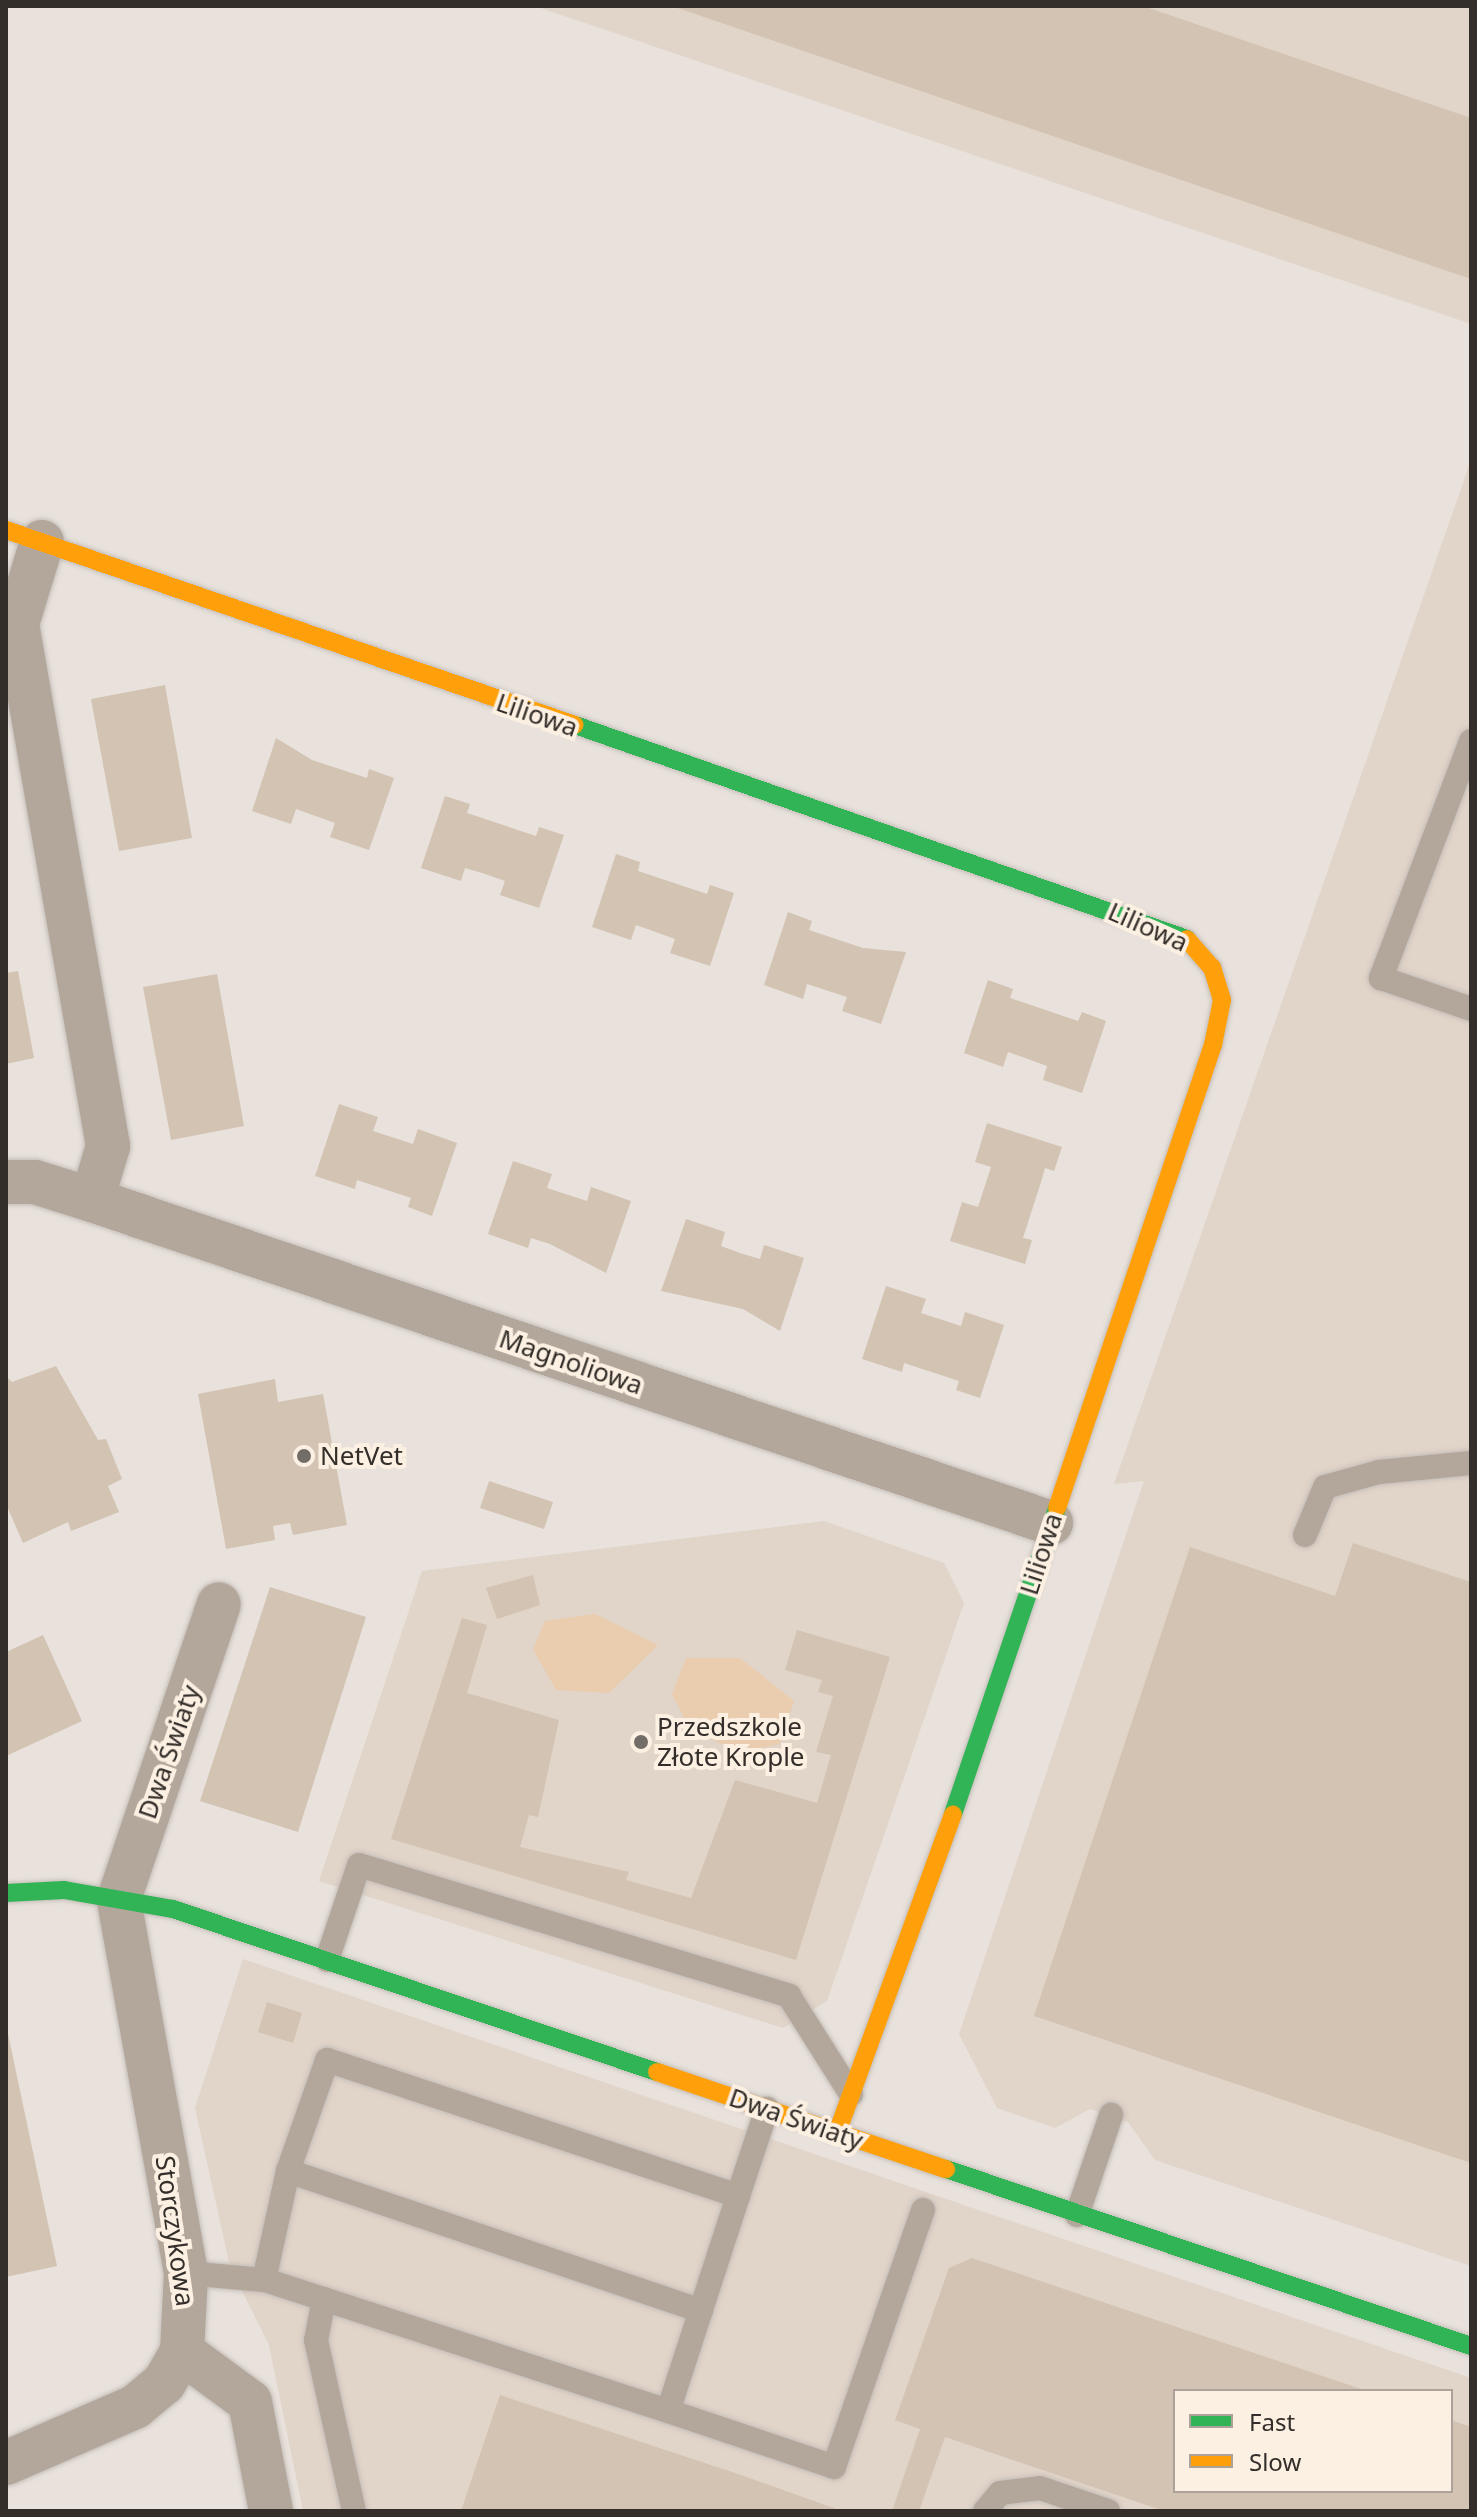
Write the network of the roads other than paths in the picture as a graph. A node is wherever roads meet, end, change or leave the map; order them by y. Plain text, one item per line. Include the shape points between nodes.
1 (24, 536) edge
2 (1471, 741) edge
3 (1471, 1009) edge
4 (6, 1182) edge
5 (92, 1200) junction
6 (1471, 1463) edge
7 (1051, 1523) junction
8 (1305, 1535) dead end
9 (219, 1604) dead end
10 (6, 1893) edge
11 (119, 1899) junction
12 (327, 1960) junction
13 (851, 2094) junction
14 (767, 2109) junction
15 (1111, 2115) dead end
16 (837, 2133) junction
17 (288, 2171) junction
18 (738, 2196) junction
19 (923, 2210) dead end
20 (1077, 2215) junction
21 (186, 2273) junction
22 (264, 2280) junction
23 (324, 2299) junction
24 (701, 2311) junction
25 (1471, 2346) edge
26 (182, 2352) junction
27 (668, 2411) junction
28 (6, 2463) edge
29 (271, 2511) edge
30 (354, 2511) edge
31 (985, 2511) edge
32 (1108, 2511) edge

1 - 5 street, Liliowa via 17,624 108,1146
1 - 7 street, Liliowa via 1128,914 1194,943 1222,1000 1213,1045
2 - 3 lane via 1381,978
4 - 5 street, Magnoliowa via 35,1182
5 - 7 street, Magnoliowa
6 - 8 lane via 1379,1472 1325,1487
7 - 13 street, Liliowa
9 - 11 street, Dwa Światy
10 - 11 street, Dwa Światy via 64,1890
11 - 12 street, Dwa Światy
11 - 21 street, Storczykowa
12 - 13 lane via 359,1865 789,1996
12 - 14 street, Dwa Światy
13 - 16 street, Liliowa
14 - 16 street, Dwa Światy
14 - 18 lane
15 - 20 lane
16 - 20 street, Dwa Światy
17 - 18 lane via 327,2060
17 - 22 lane
17 - 24 lane
18 - 24 lane
19 - 27 lane via 834,2467
20 - 25 street, Dwa Światy
21 - 22 lane
21 - 26 street, Storczykowa
22 - 23 lane
23 - 27 lane
23 - 30 lane via 316,2340
24 - 27 lane
26 - 28 street, Storczykowa via 164,2383 135,2407
26 - 29 street via 250,2402
31 - 32 lane via 1000,2493 1040,2488

